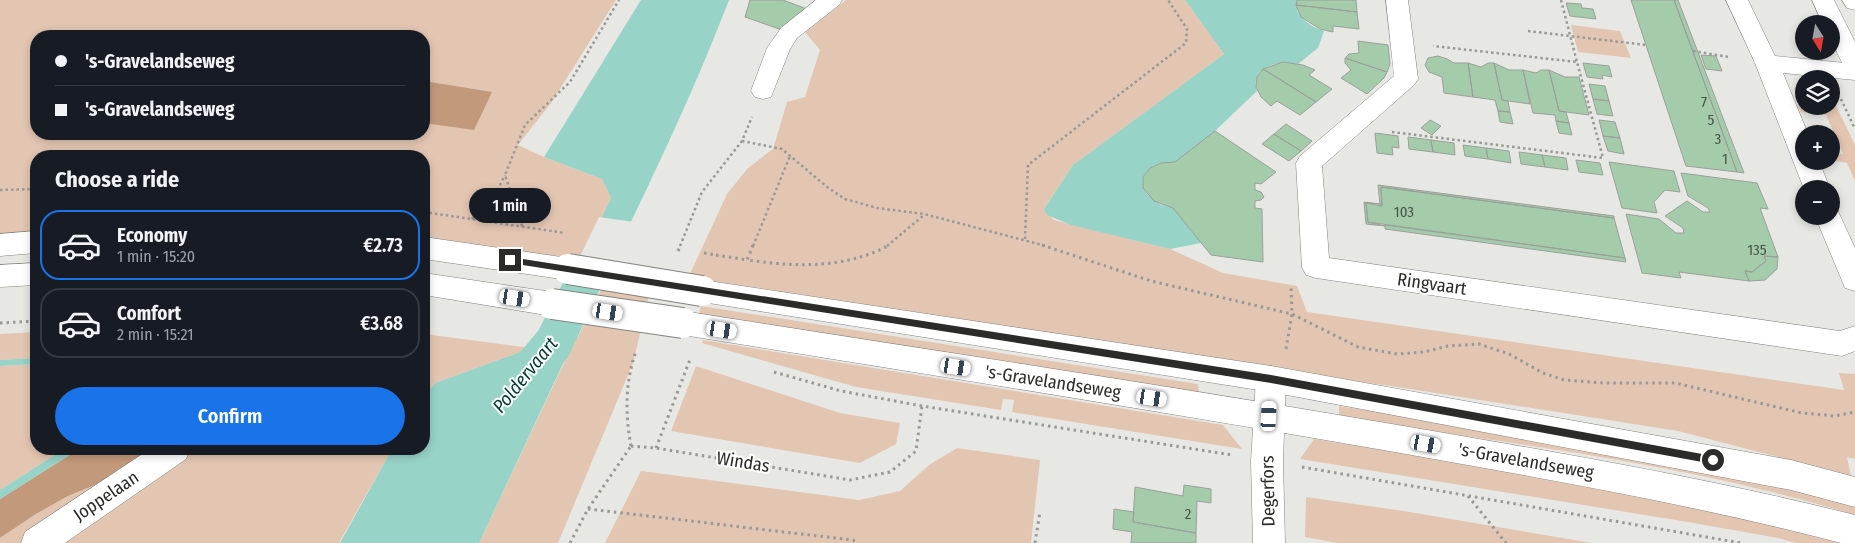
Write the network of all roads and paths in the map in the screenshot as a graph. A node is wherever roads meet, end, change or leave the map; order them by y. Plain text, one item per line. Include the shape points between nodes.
1 (619, 0) edge
2 (831, 0) edge
3 (1168, 0) edge
4 (1397, 0) edge
5 (1561, 0) edge
6 (1737, 0) edge
7 (1823, 0) edge
8 (1853, 0) edge
9 (1855, 3) edge
10 (1528, 32) dead end
11 (1570, 36) junction
12 (1402, 42) junction
13 (1646, 45) dead end
14 (1577, 62) junction
15 (1767, 63) junction
16 (1855, 66) edge
17 (1855, 72) edge
18 (763, 91) dead end
19 (1353, 124) junction
20 (1795, 133) edge
21 (742, 141) dead end
22 (790, 156) junction
23 (505, 175) junction
24 (30, 189) edge
25 (0, 190) edge
26 (430, 213) edge
27 (924, 214) junction
28 (473, 218) junction
29 (1832, 225) edge
30 (522, 226) junction
31 (574, 234) dead end
32 (1025, 239) junction
33 (30, 242) edge
34 (0, 244) edge
35 (430, 249) edge
36 (716, 255) dead end
37 (747, 260) junction
38 (1316, 267) junction
39 (30, 274) edge
40 (0, 276) edge
41 (1855, 280) edge
42 (430, 285) edge
43 (1292, 314) junction
44 (30, 321) edge
45 (0, 323) edge
46 (689, 337) junction
47 (1855, 338) edge
48 (768, 371) dead end
49 (1271, 379) junction
50 (922, 406) junction
51 (1855, 412) edge
52 (1269, 416) junction
53 (656, 448) junction
54 (166, 455) edge
55 (1267, 461) junction
56 (1855, 492) edge
57 (1467, 495) junction
58 (588, 509) junction
59 (1040, 512) dead end
60 (1855, 531) edge
61 (37, 543) edge
62 (570, 543) edge
63 (856, 543) edge
64 (1035, 543) edge
65 (1269, 543) edge
66 (1506, 543) edge
67 (1741, 543) edge

1 - 23 path via 570,82 525,125
2 - 18 main road via 789,33 779,48
3 - 32 path via 1188,28 1186,43 1028,165
4 - 12 main road
5 - 11 path
6 - 15 main road
7 - 16 main road
8 - 9 main road
10 - 11 path
11 - 13 path
11 - 14 path
12 - 14 path
12 - 19 main road via 1406,79
14 - 19 path via 1603,158 1387,132
15 - 17 main road
15 - 20 main road
19 - 38 main road via 1309,163
21 - 22 path via 782,149
22 - 27 path via 845,199 877,208
22 - 37 path
23 - 28 path via 496,193
23 - 30 path
24 - 25 path
26 - 28 path
27 - 32 path
27 - 37 path via 889,244 848,263 790,266
28 - 30 path
29 - 41 main road
30 - 31 path
32 - 43 path via 1150,281
33 - 34 main road
35 - 49 main road, 's-Gravelandseweg, bridge
36 - 37 path
38 - 43 path via 1290,269
38 - 47 main road, Ringvaart via 1842,344
39 - 40 main road
42 - 46 main road, 's-Gravelandseweg, bridge via 552,304
43 - 49 path via 1284,366
43 - 51 path via 1358,347 1396,354 1479,344 1564,380 1675,383 1802,413 1834,416
44 - 45 path
46 - 52 main road, 's-Gravelandseweg
46 - 53 path
48 - 50 path via 841,391
49 - 52 main road, Degerfors
49 - 56 main road, 's-Gravelandseweg via 1791,474
50 - 53 path, Windas via 916,452 890,472 850,480
50 - 55 path
52 - 55 main road, Degerfors
52 - 60 main road, 's-Gravelandseweg via 1603,475 1795,515
53 - 58 path, Windas via 631,446
54 - 61 main road, Joppelaan
55 - 57 path
55 - 65 main road, Degerfors
57 - 66 path
57 - 67 path
58 - 62 path, Windas
58 - 63 path via 853,540
59 - 64 path

